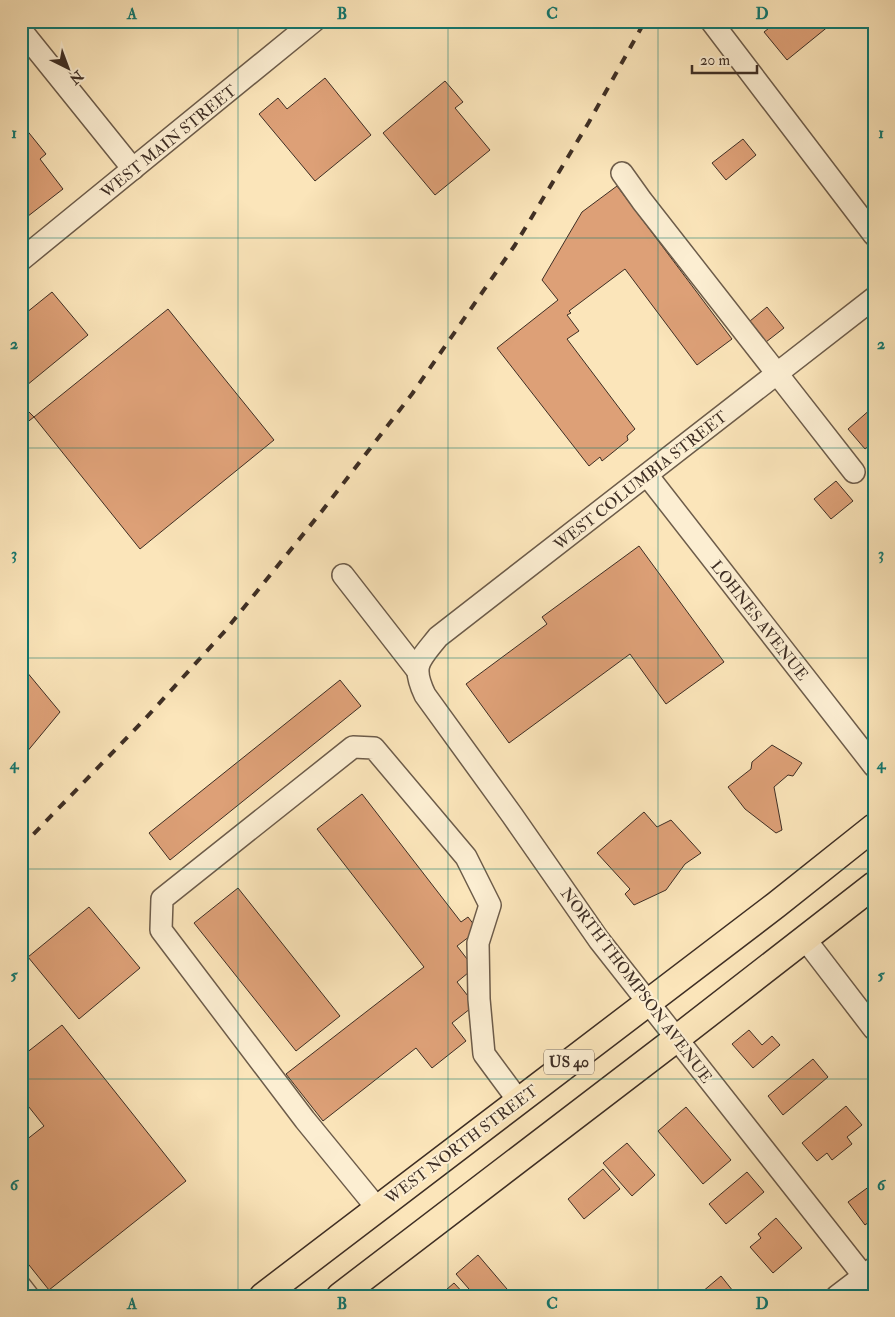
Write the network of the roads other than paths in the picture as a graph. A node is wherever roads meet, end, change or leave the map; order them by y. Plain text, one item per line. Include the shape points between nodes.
1 (710, 21) edge
2 (306, 24) edge
3 (21, 30) edge
4 (133, 169) junction
5 (622, 173) dead end
6 (874, 234) edge
7 (21, 260) edge
8 (874, 298) edge
9 (776, 374) junction
10 (854, 472) dead end
11 (647, 475) junction
12 (343, 575) dead end
13 (417, 670) junction
14 (874, 766) edge
15 (874, 827) edge
16 (874, 885) edge
17 (805, 939) junction
18 (647, 1002) junction
19 (874, 1028) edge
20 (676, 1039) junction
21 (518, 1100) junction
22 (377, 1208) junction
23 (870, 1278) edge
24 (21, 1287) edge
25 (28, 1296) edge
26 (263, 1296) edge
27 (340, 1296) edge
28 (838, 1296) edge

1 - 6 street
2 - 4 street, WEST MAIN STREET
3 - 4 street
4 - 7 street, WEST MAIN STREET
5 - 9 street
8 - 9 street, WEST COLUMBIA STREET
9 - 10 street
9 - 11 street, WEST COLUMBIA STREET
11 - 13 street, WEST COLUMBIA STREET via 438,637 422,657
11 - 14 street, LOHNES AVENUE
12 - 13 street
13 - 18 street, NORTH THOMPSON AVENUE via 425,695 599,940
15 - 18 main road, WEST NORTH STREET / US 40
16 - 17 main road, US 40
17 - 19 street
17 - 20 main road, US 40
18 - 20 street, NORTH THOMPSON AVENUE
18 - 21 main road, WEST NORTH STREET / US 40
20 - 23 street, NORTH THOMPSON AVENUE
20 - 27 main road, US 40
21 - 22 main road, WEST NORTH STREET / US 40
21 - 22 street via 484,1054 478,943 490,905 466,857 374,748 353,747 162,899 160,930
22 - 26 main road, WEST NORTH STREET / US 40
23 - 28 street
24 - 25 street

